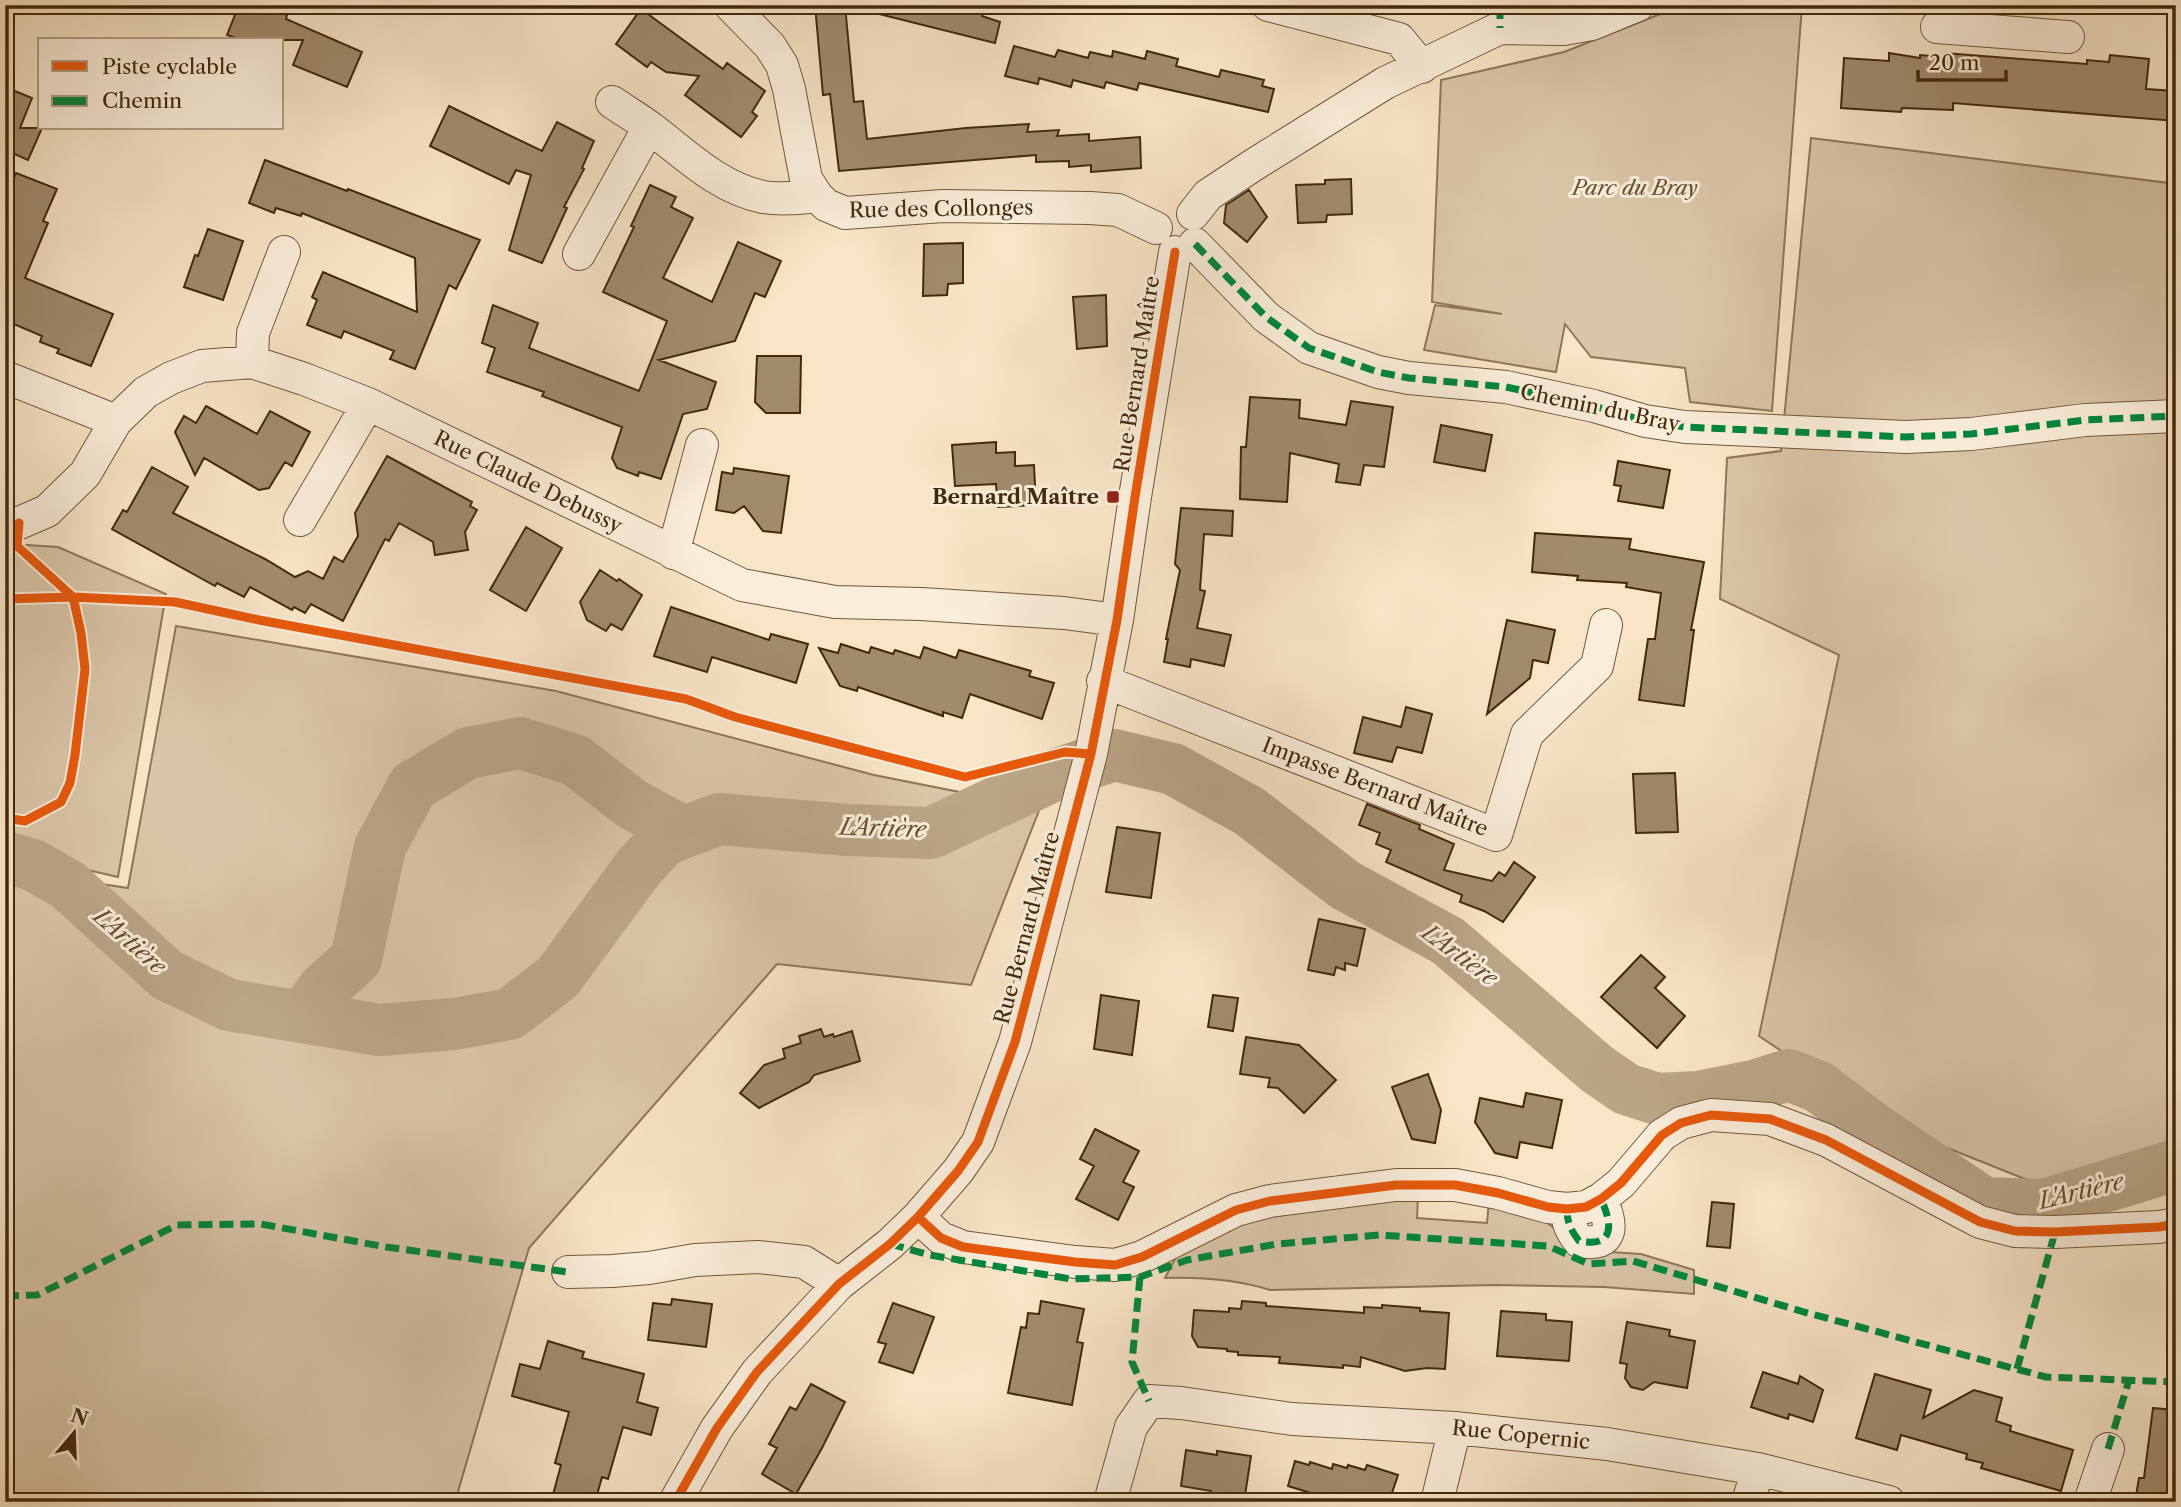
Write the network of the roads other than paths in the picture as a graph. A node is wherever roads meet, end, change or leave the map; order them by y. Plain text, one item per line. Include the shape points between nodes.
1 (730, 5) edge
2 (1268, 5) edge
3 (1638, 5) edge
4 (1500, 17) edge
5 (2000, 18) edge
6 (1937, 26) dead end
7 (2068, 37) dead end
8 (1422, 67) junction
9 (612, 102) dead end
10 (649, 127) junction
11 (817, 197) junction
12 (1180, 234) junction
13 (284, 252) dead end
14 (579, 254) dead end
15 (252, 362) junction
16 (5, 377) edge
17 (368, 404) junction
18 (2176, 416) edge
19 (116, 421) junction
20 (702, 445) dead end
21 (300, 520) dead end
22 (5, 529) edge
23 (673, 553) junction
24 (1117, 620) junction
25 (1606, 625) dead end
26 (1104, 681) junction
27 (918, 1217) junction
28 (2176, 1224) edge
29 (568, 1272) dead end
30 (839, 1284) junction
31 (1455, 1428) junction
32 (2108, 1449) dead end
33 (1758, 1469) junction
34 (675, 1502) edge
35 (1110, 1502) edge
36 (1437, 1502) edge
37 (1748, 1502) edge
38 (1889, 1502) edge
39 (2090, 1502) edge

1 - 11 street via 782,65 806,179
2 - 8 street via 1399,39
3 - 4 street via 1592,24 1564,29
4 - 8 street
5 - 6 street
5 - 7 street
8 - 12 street via 1385,83 1208,195
9 - 10 street
10 - 11 street via 734,188 764,197
10 - 14 street
11 - 12 street, Rue des Collonges via 845,212 943,206 1118,210
12 - 18 street, Chemin du Bray via 1266,317 1309,348 1378,372 1506,387 1645,421 1685,427 1906,437
12 - 24 street, Rue Bernard Maître
13 - 15 street via 253,333
15 - 17 street, Rue Claude Debussy
15 - 19 street, Rue Claude Debussy via 202,366 171,378 146,392
16 - 19 street
17 - 21 street
17 - 23 street, Rue Claude Debussy
19 - 22 street, Rue Claude Debussy via 85,474 47,511
20 - 23 street
23 - 24 street, Rue Claude Debussy via 742,586 803,598
24 - 26 street, Rue Bernard Maître
25 - 26 street, Impasse Bernard Maître via 1597,666 1527,734 1496,835
26 - 27 street, Rue Bernard Maître via 1087,768 1015,1042 978,1142
27 - 28 street via 941,1238 963,1247 1115,1265 1142,1257 1236,1210 1270,1201 1396,1185 1455,1185 1548,1207 1586,1207 1621,1183 1662,1135 1681,1123 1711,1115 1770,1119 1826,1140 1980,1222 2015,1231 2055,1233
27 - 30 street, Rue Bernard Maître
29 - 30 street via 758,1257 804,1262
30 - 34 street, Rue Bernard Maître via 757,1373 717,1428
31 - 33 street, Rue Copernic via 1607,1444
31 - 35 street, Rue Copernic via 1292,1419 1149,1401 1131,1427
31 - 36 street
32 - 39 street
33 - 37 street
33 - 38 street, Rue Copernic

